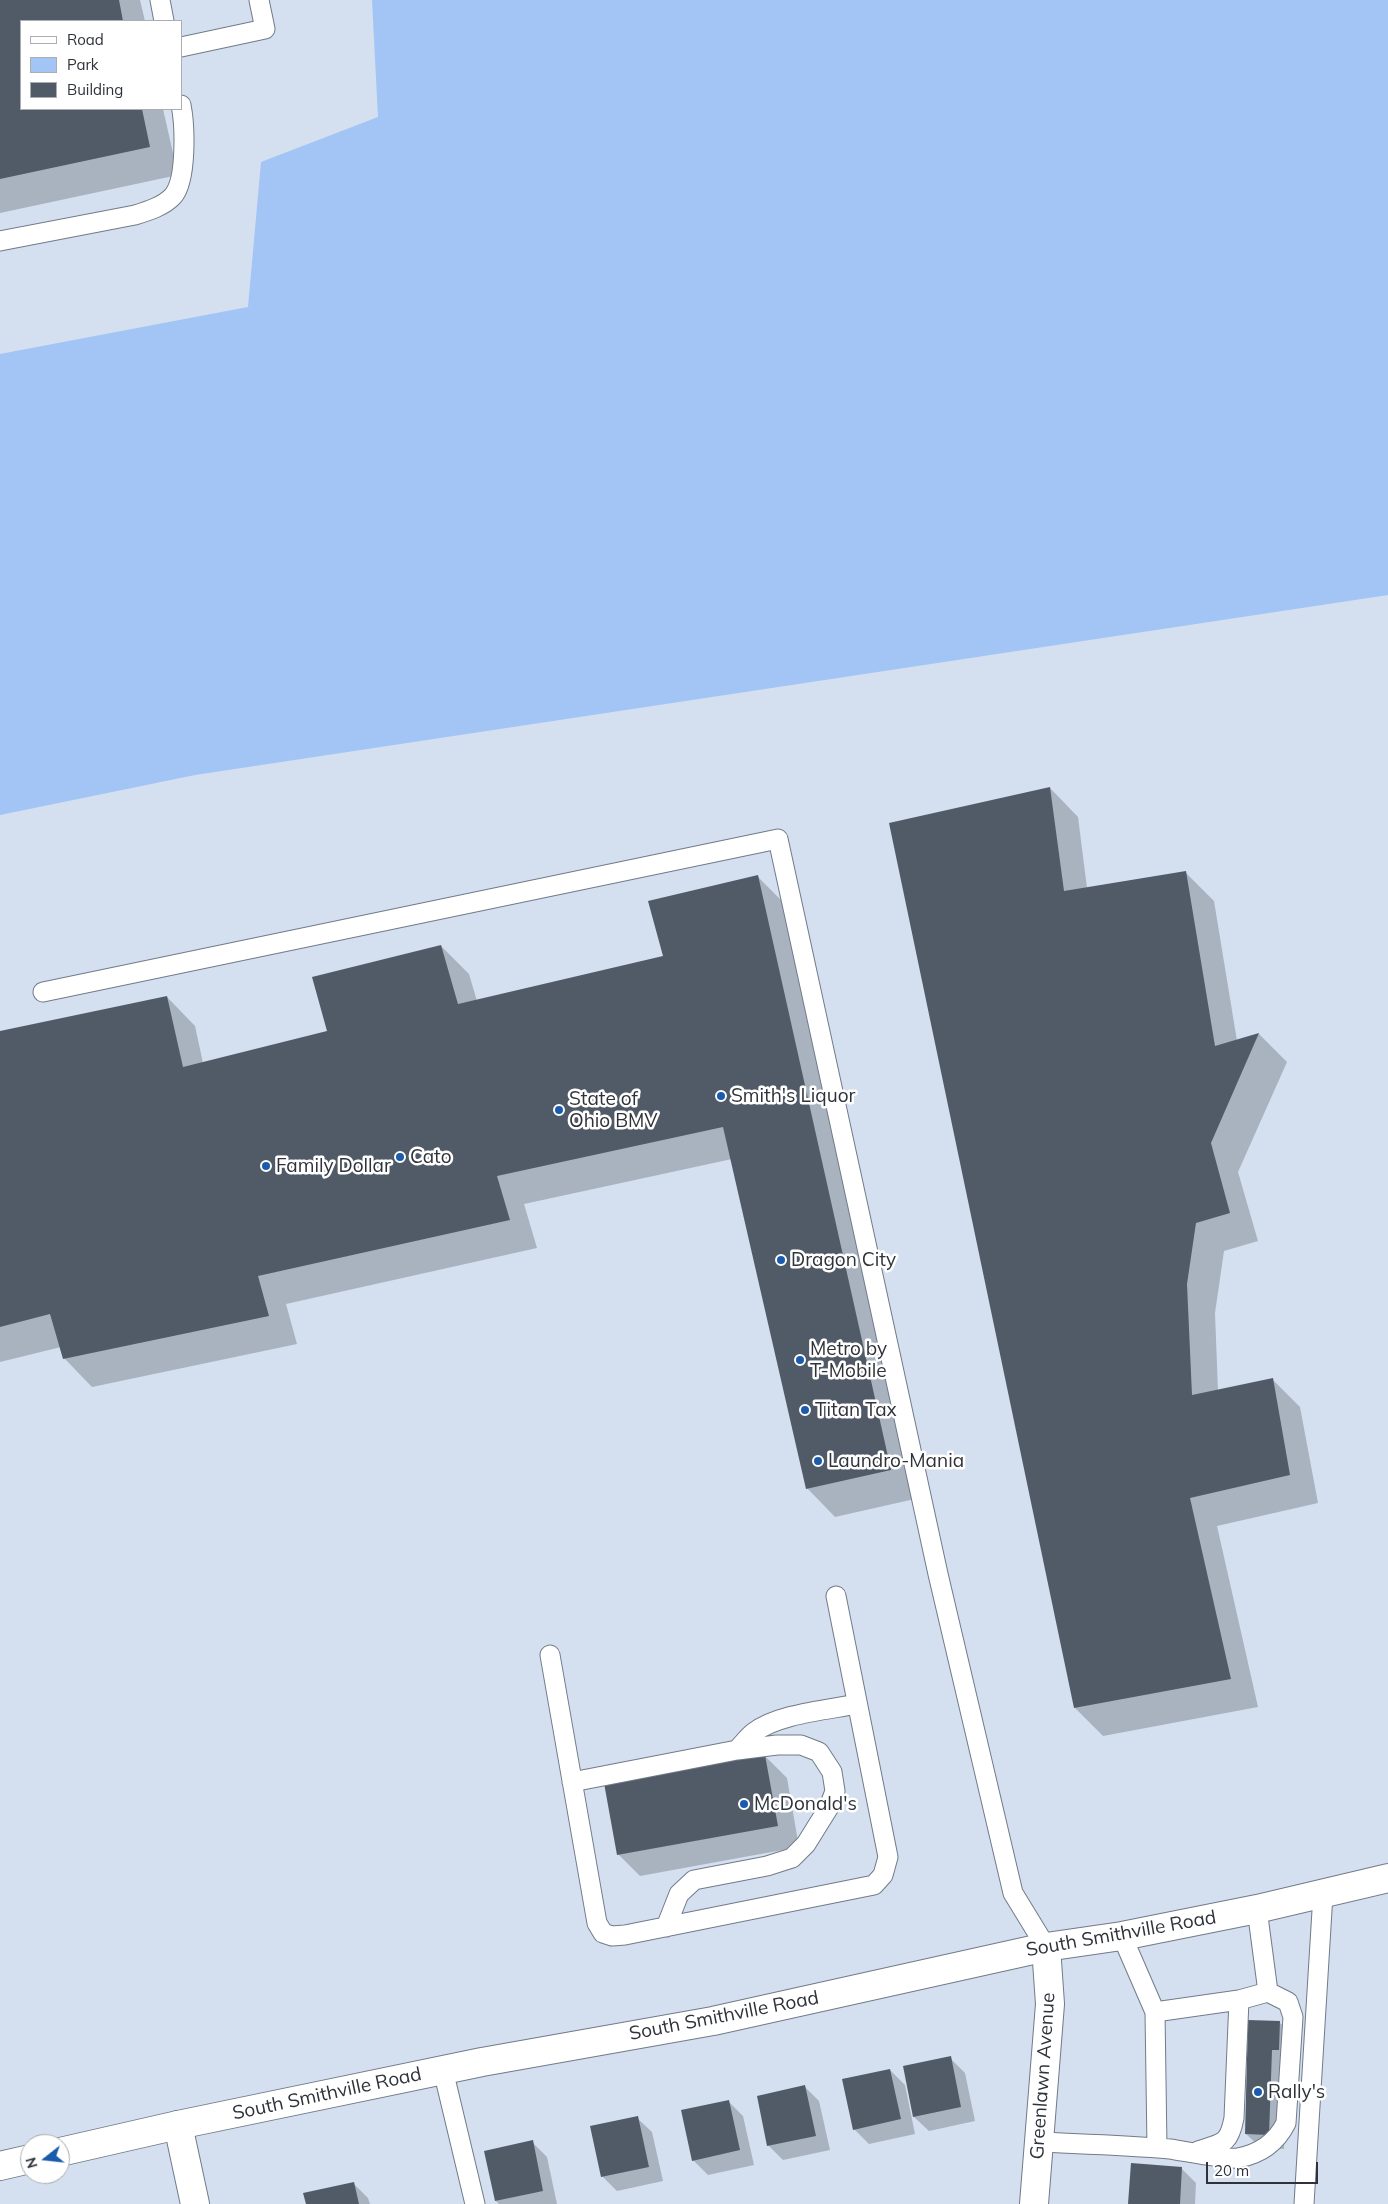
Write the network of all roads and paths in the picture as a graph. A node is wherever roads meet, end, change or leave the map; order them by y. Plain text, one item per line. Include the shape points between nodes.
1 (160, 0) edge
2 (259, 0) edge
3 (164, 20) edge
4 (182, 47) edge
5 (181, 110) edge
6 (0, 241) edge
7 (43, 992) dead end
8 (836, 1596) dead end
9 (550, 1655) dead end
10 (857, 1704) junction
11 (737, 1750) junction
12 (572, 1782) junction
13 (1388, 1878) edge
14 (1323, 1894) junction
15 (1257, 1909) junction
16 (666, 1927) junction
17 (1122, 1936) junction
18 (1046, 1947) junction
19 (1268, 1992) junction
20 (1239, 2000) junction
21 (1155, 2012) junction
22 (443, 2070) junction
23 (178, 2125) junction
24 (1039, 2142) junction
25 (1156, 2148) junction
26 (70, 2150) edge
27 (1195, 2152) junction
28 (20, 2160) edge
29 (1, 2163) edge
30 (194, 2204) edge
31 (475, 2204) edge
32 (1034, 2204) edge
33 (1304, 2204) edge

1 - 3 lane
2 - 4 lane via 265,29
5 - 6 lane via 184,167 174,195 156,208 135,215
7 - 18 lane via 778,839 938,1574 1014,1893
8 - 10 lane
9 - 12 lane
10 - 11 lane via 765,1726
10 - 16 lane via 888,1856 883,1875 874,1885
11 - 12 lane
11 - 16 lane via 777,1745 801,1746 819,1752 832,1772 835,1791 829,1807 806,1844 792,1858 694,1880 679,1894
12 - 16 lane via 597,1923 603,1933 625,1935
13 - 14 main road, South Smithville Road
14 - 15 main road, South Smithville Road
14 - 33 lane
15 - 17 main road, South Smithville Road
15 - 19 lane
17 - 18 main road, South Smithville Road
17 - 21 lane
18 - 22 main road, South Smithville Road via 713,2021
18 - 24 main road, Greenlawn Avenue via 1050,2004
19 - 20 lane
19 - 27 lane via 1288,2002 1293,2017 1286,2123 1271,2144 1255,2154 1236,2159
20 - 21 lane
20 - 27 lane via 1234,2118 1230,2135 1222,2143
21 - 25 lane
22 - 23 main road, South Smithville Road
22 - 31 lane
23 - 26 main road, South Smithville Road
23 - 30 main road
24 - 25 lane
24 - 32 main road, Greenlawn Avenue
25 - 27 lane
28 - 29 main road

